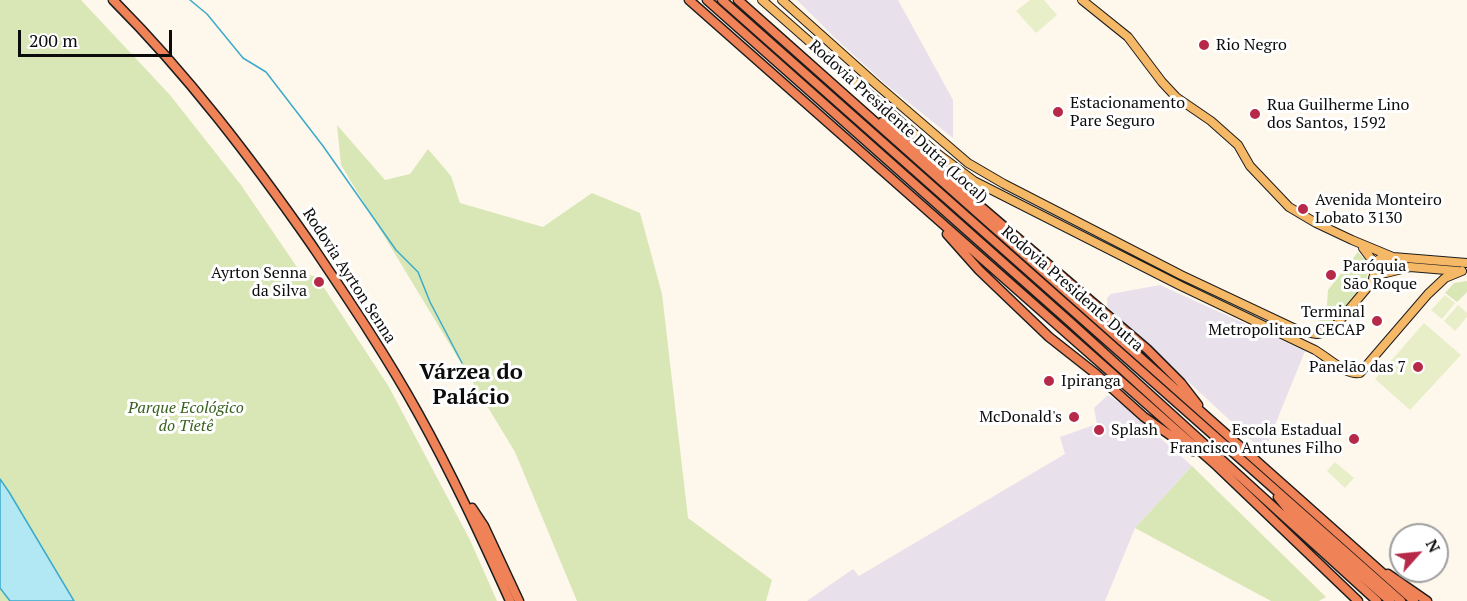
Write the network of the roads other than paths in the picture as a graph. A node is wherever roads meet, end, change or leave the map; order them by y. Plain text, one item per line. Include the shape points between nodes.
1 (113, 0) edge
2 (688, 0) edge
3 (707, 0) edge
4 (723, 0) edge
5 (738, 0) edge
6 (762, 0) edge
7 (782, 0) edge
8 (1082, 0) edge
9 (939, 222) junction
10 (1352, 240) junction
11 (1393, 256) junction
12 (1467, 263) edge
13 (1376, 265) junction
14 (1464, 272) edge
15 (1217, 466) junction
16 (1260, 476) junction
17 (461, 494) junction
18 (1305, 552) junction
19 (1377, 568) junction
20 (510, 601) edge
21 (519, 601) edge
22 (1359, 601) edge
23 (1370, 601) edge
24 (1377, 601) edge
25 (1390, 601) edge
26 (1401, 601) edge
27 (1414, 601) edge
28 (1427, 601) edge

1 - 17 highway, Rodovia Ayrton Senna via 186,80 268,183 352,305 417,411
2 - 9 highway
3 - 24 highway, Rodovia Presidente Dutra
4 - 16 highway, Rodovia Presidente Dutra
5 - 19 highway, Rodovia Presidente Dutra (Local) via 867,115 892,129 1105,311 1181,383 1207,418
6 - 14 main road via 934,151 974,181 1315,350 1347,373 1360,373 1428,294 1445,278
7 - 13 main road via 968,163 1180,275 1290,327 1317,334 1331,330 1372,282
8 - 10 main road via 1128,37 1176,97 1238,145 1250,166 1289,207
9 - 15 highway
9 - 15 highway via 953,242 1049,337 1144,417
10 - 11 main road
10 - 13 main road via 1369,253
11 - 12 main road
11 - 13 main road via 1380,258
13 - 14 main road via 1386,273 1410,267
15 - 18 highway
16 - 25 highway via 1294,517
16 - 26 highway, Rodovia Presidente Dutra
17 - 20 highway, Rodovia Ayrton Senna
17 - 21 highway via 484,526
18 - 22 highway
18 - 23 highway via 1332,568
19 - 27 highway
19 - 28 highway

